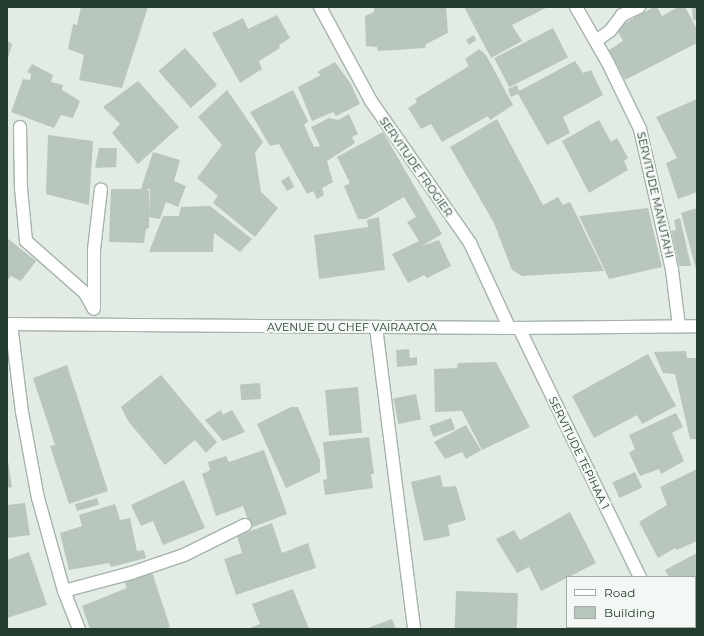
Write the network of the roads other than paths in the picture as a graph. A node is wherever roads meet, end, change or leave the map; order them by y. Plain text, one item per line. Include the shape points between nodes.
1 (320, 7) edge
2 (576, 7) edge
3 (639, 7) edge
4 (596, 41) junction
5 (20, 127) dead end
6 (101, 189) dead end
7 (94, 309) junction
8 (9, 324) edge
9 (93, 325) junction
10 (679, 326) junction
11 (697, 326) edge
12 (376, 327) junction
13 (514, 328) junction
14 (245, 525) dead end
15 (639, 576) edge
16 (64, 591) junction
17 (79, 629) edge
18 (414, 629) edge

1 - 13 street, SERVITUDE FROGIER via 371,101 470,244
2 - 4 street, SERVITUDE MANUTAHI
3 - 4 street via 622,15 610,31
4 - 10 street, SERVITUDE MANUTAHI via 640,129 672,270
5 - 7 street via 21,188 26,241 85,294
6 - 7 street via 94,250
7 - 9 street
8 - 9 street, AVENUE DU CHEF VAIRAATOA
8 - 16 street via 38,498
9 - 12 street, AVENUE DU CHEF VAIRAATOA
10 - 11 street, AVENUE DU CHEF VAIRAATOA
10 - 13 street, AVENUE DU CHEF VAIRAATOA
12 - 13 street, AVENUE DU CHEF VAIRAATOA
12 - 18 street
13 - 15 street, SERVITUDE TEPIHAA 1
14 - 16 street via 184,555 131,573
16 - 17 street

